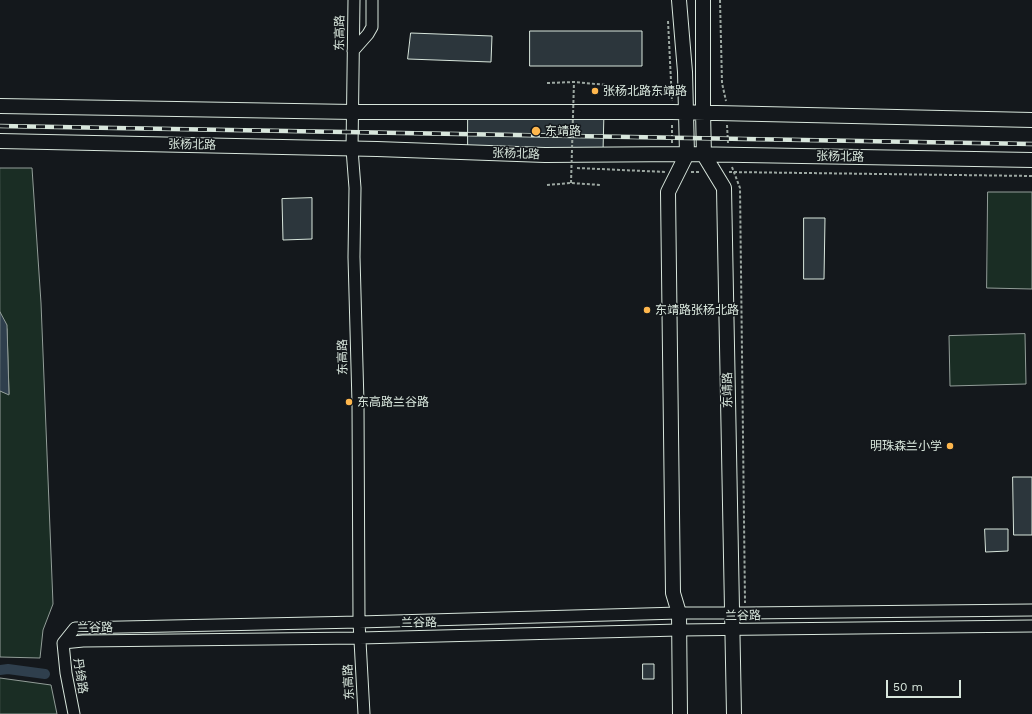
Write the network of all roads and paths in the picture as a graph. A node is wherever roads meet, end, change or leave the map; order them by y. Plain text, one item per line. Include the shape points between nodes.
1 (354, 0) edge
2 (372, 0) edge
3 (679, 0) edge
4 (684, 0) edge
5 (703, 0) edge
6 (353, 51) junction
7 (685, 72) junction
8 (574, 82) junction
9 (547, 84) dead end
10 (607, 85) dead end
11 (1, 106) edge
12 (353, 112) junction
13 (686, 112) junction
14 (703, 112) junction
15 (1032, 120) edge
16 (0, 141) edge
17 (352, 149) junction
18 (687, 154) junction
19 (704, 155) junction
20 (1032, 160) edge
21 (571, 184) junction
22 (547, 185) dead end
23 (601, 185) dead end
24 (1032, 610) edge
25 (679, 613) junction
26 (732, 614) junction
27 (359, 622) junction
28 (1032, 626) edge
29 (733, 629) junction
30 (679, 630) junction
31 (360, 638) junction
32 (63, 643) junction
33 (74, 714) edge
34 (364, 714) edge
35 (680, 714) edge
36 (734, 714) edge

1 - 6 street, 东高路
2 - 6 street via 372,27
3 - 7 main road
4 - 7 main road
5 - 14 main road, 东靖路
6 - 12 street, 东高路
7 - 13 main road
8 - 9 path
8 - 10 path
8 - 21 path, bridge
11 - 12 main road
12 - 13 main road
12 - 17 street, 东高路
13 - 14 main road
13 - 18 main road
14 - 15 main road
14 - 19 main road, 东靖路
16 - 17 main road, 张杨北路
17 - 18 main road, 张杨北路 via 545,155
17 - 27 street, 东高路 via 355,188
18 - 19 main road, 张杨北路
18 - 25 main road via 668,192 673,593
19 - 20 main road, 张杨北路
19 - 26 main road, 东靖路 via 724,188
21 - 22 path
21 - 23 path
24 - 26 street, 兰谷路
25 - 26 street, 兰谷路
25 - 27 street, 兰谷路
25 - 30 main road
26 - 29 main road, 东靖路
27 - 31 street, 东高路
27 - 32 street, 兰谷路 via 75,628
28 - 29 street, 兰谷路
29 - 30 street, 兰谷路
29 - 36 main road, 东靖路
30 - 31 street, 兰谷路
30 - 35 main road
31 - 32 street, 兰谷路
31 - 34 street, 东高路
32 - 33 street, 丹绮路

